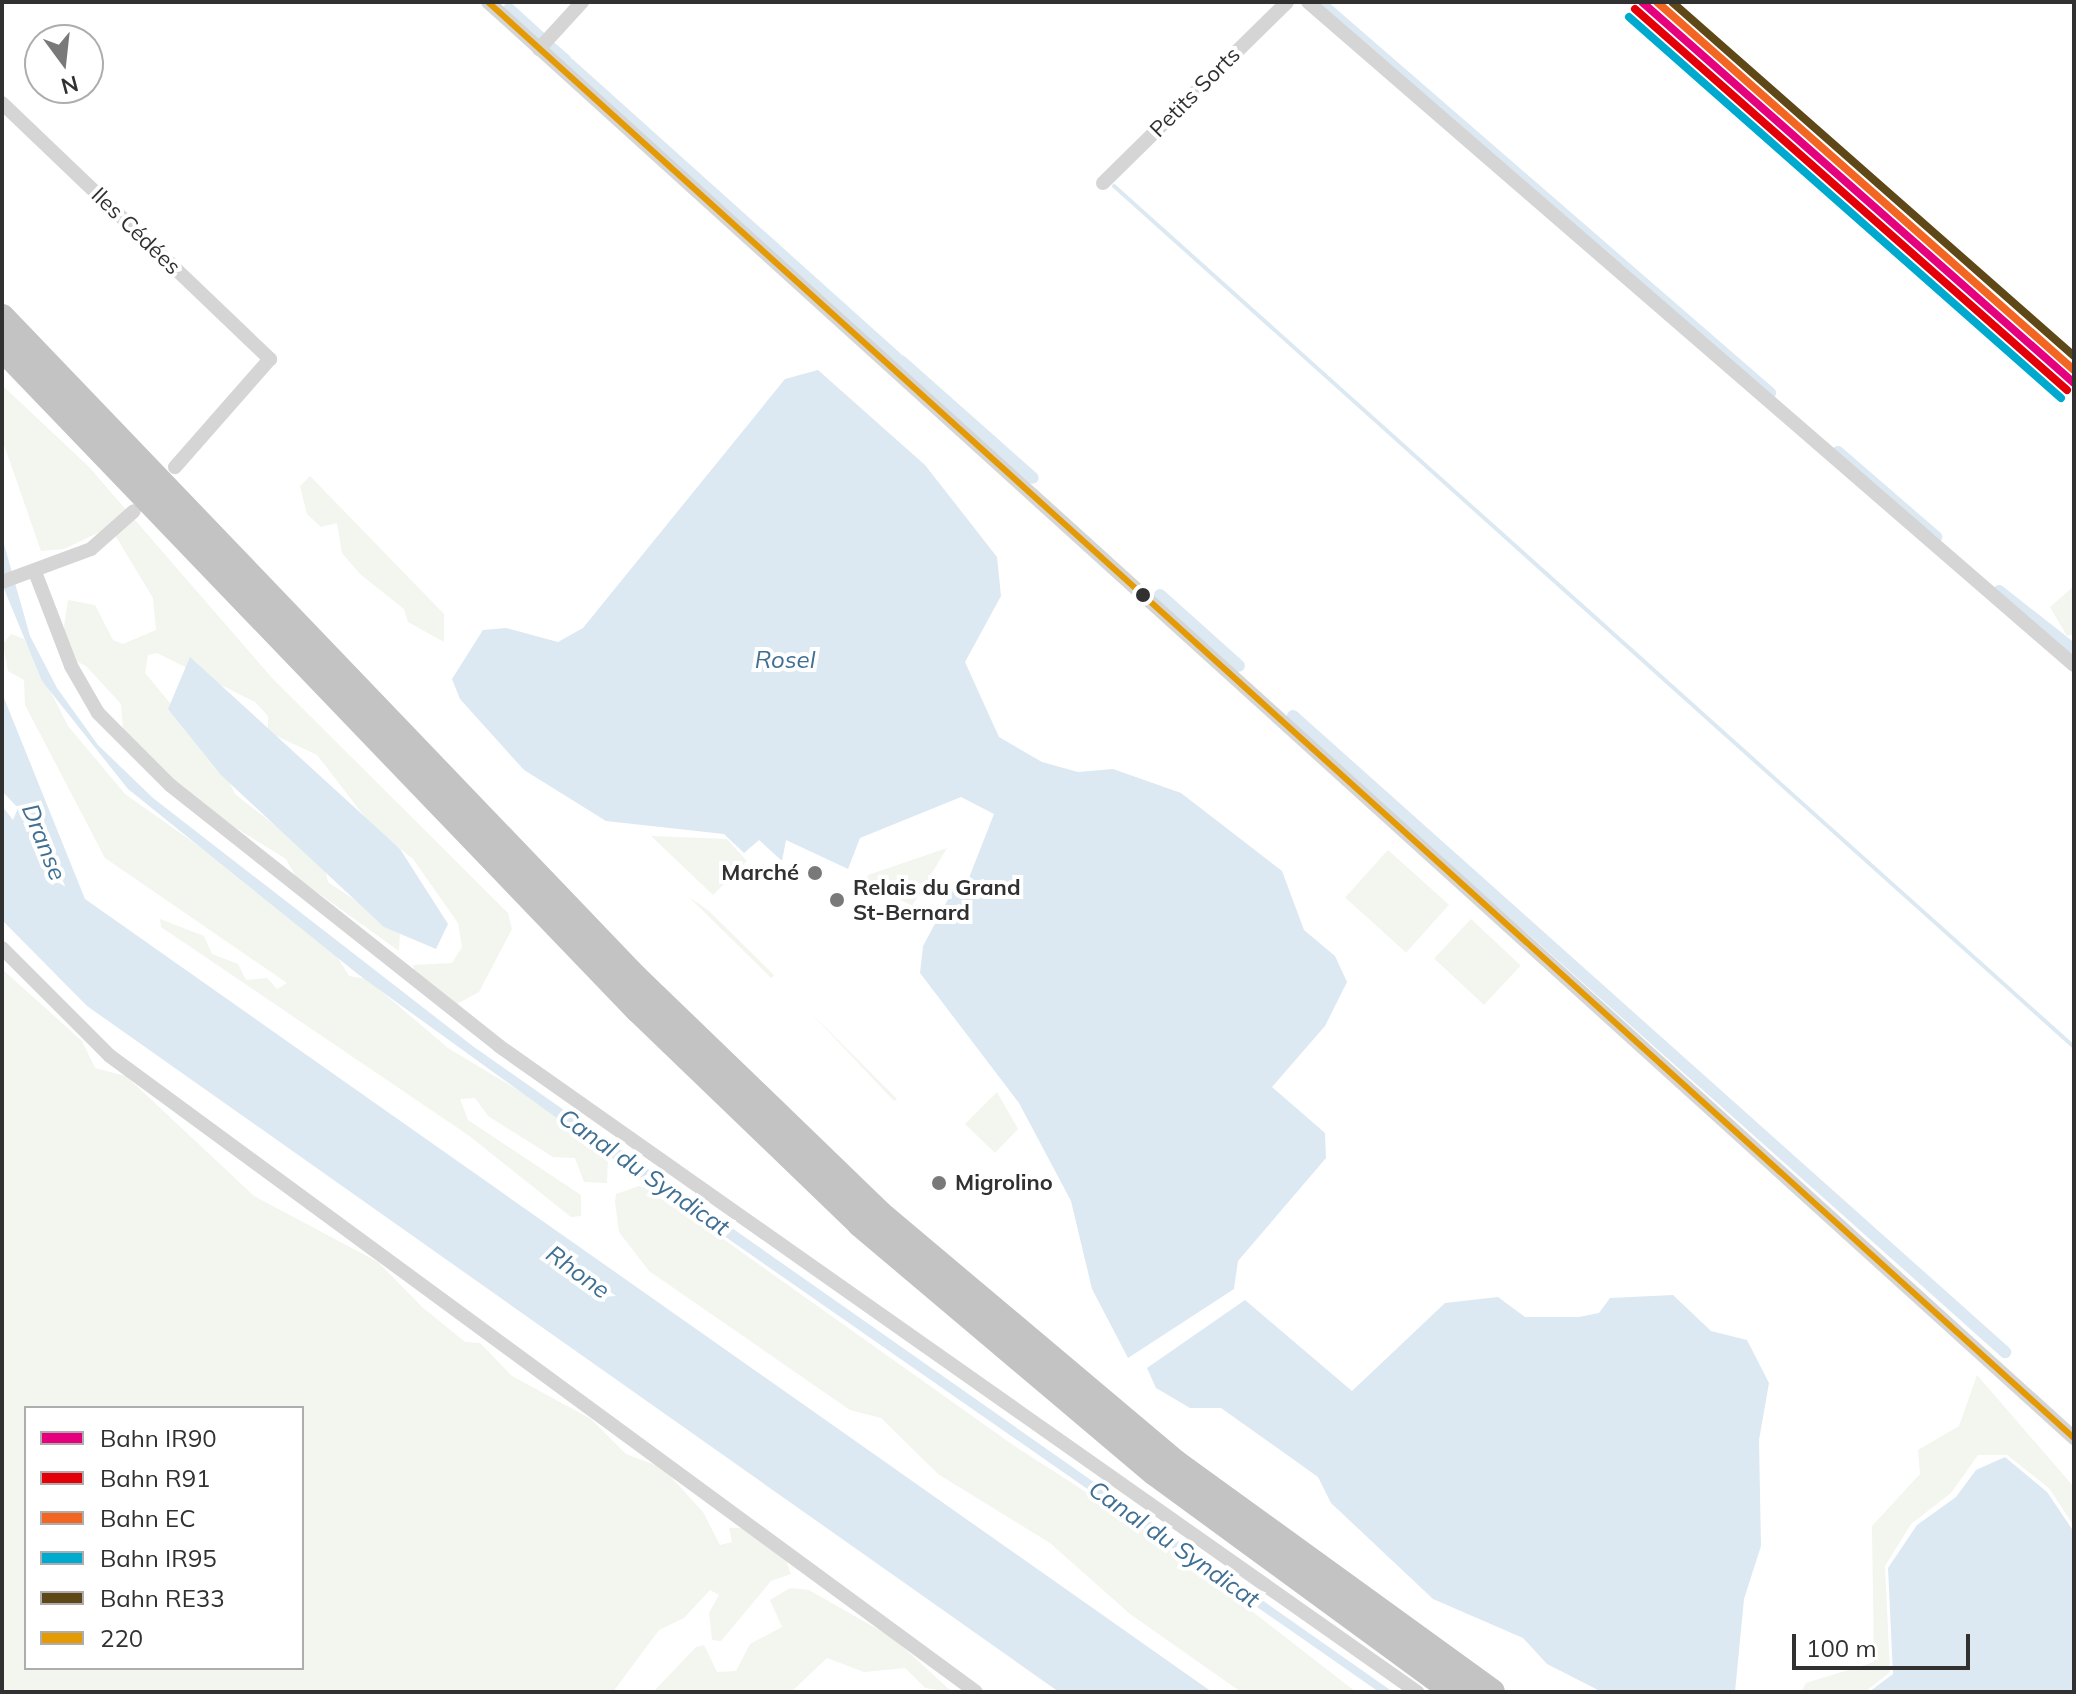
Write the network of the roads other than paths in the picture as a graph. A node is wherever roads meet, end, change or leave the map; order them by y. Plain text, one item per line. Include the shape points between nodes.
1 (488, 2) edge
2 (582, 2) edge
3 (1287, 2) edge
4 (1308, 2) edge
5 (539, 49) junction
6 (2, 103) edge
7 (1103, 183) dead end
8 (2, 317) edge
9 (2, 348) edge
10 (175, 467) dead end
11 (134, 511) dead end
12 (31, 574) junction
13 (2, 582) edge
14 (2074, 665) edge
15 (2, 948) edge
16 (2074, 1438) edge
17 (976, 1692) edge
18 (1417, 1692) edge
19 (1454, 1692) edge
20 (1492, 1692) edge

1 - 5 street
2 - 5 street
3 - 7 street, Petits Sorts
4 - 14 street
5 - 16 street
6 - 10 street, Iles Cédées via 270,359
8 - 20 highway via 582,923 867,1202 1138,1433
9 - 19 highway via 616,989 860,1224 1155,1473
11 - 12 street via 91,549
12 - 13 street
12 - 18 street via 98,713 170,785 489,1039
15 - 17 street via 122,1066

